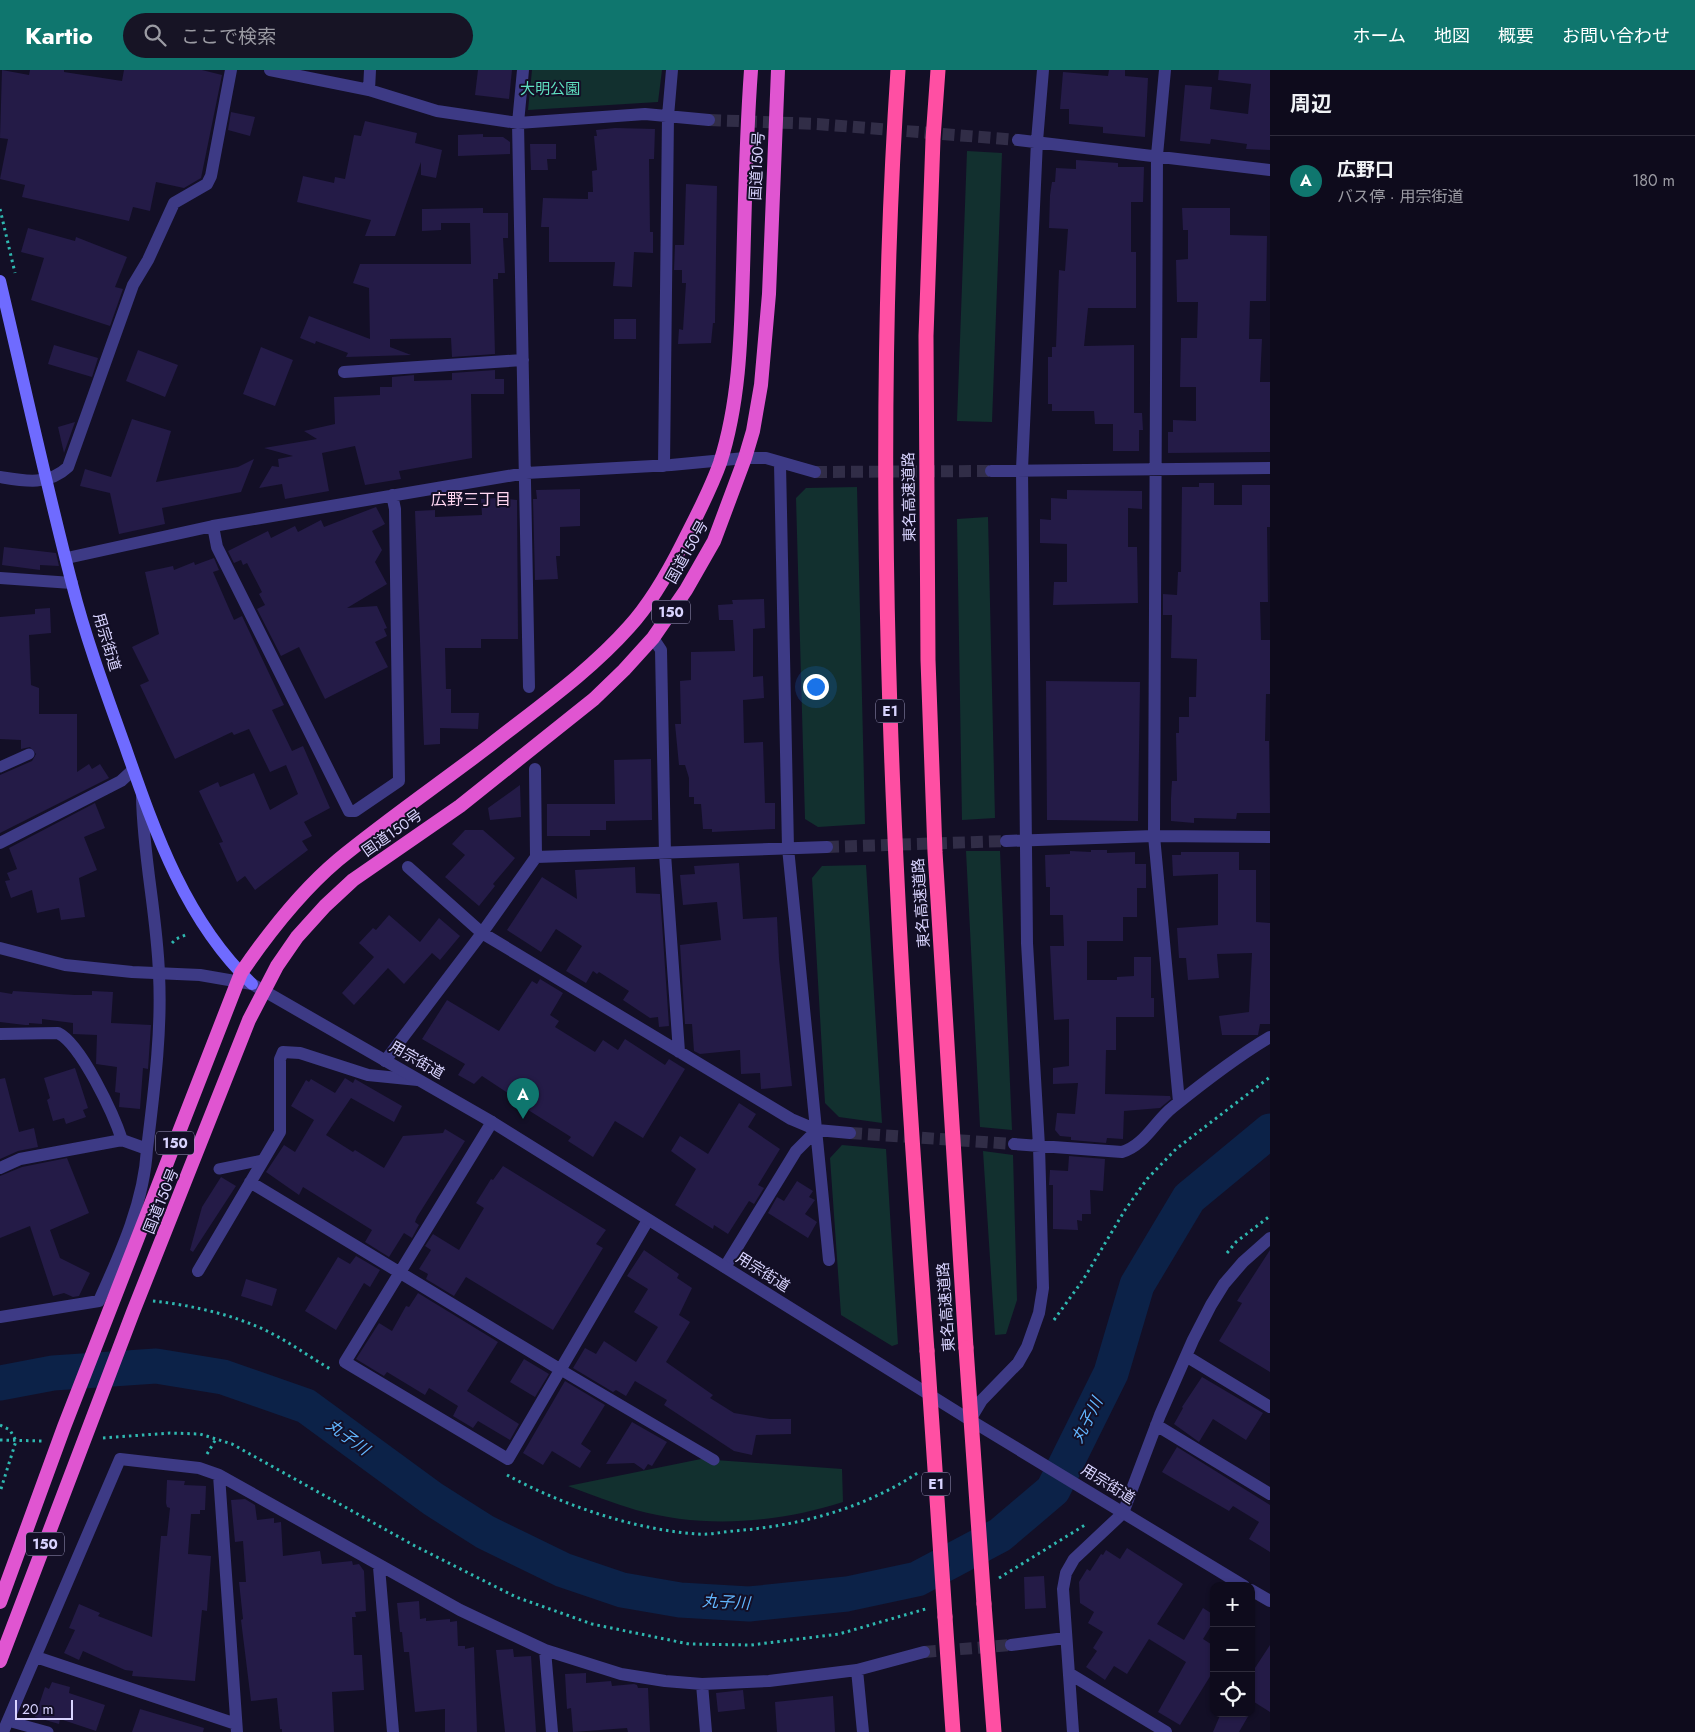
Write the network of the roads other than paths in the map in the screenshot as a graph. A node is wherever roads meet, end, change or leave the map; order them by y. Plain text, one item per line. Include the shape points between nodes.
1 (231, 70) edge
2 (270, 70) edge
3 (370, 70) edge
4 (523, 70) edge
5 (672, 70) edge
6 (751, 70) edge
7 (778, 70) edge
8 (898, 70) edge
9 (938, 70) edge
10 (1043, 70) edge
11 (1165, 70) edge
12 (368, 90) junction
13 (668, 116) junction
14 (709, 120) tunnel mouth
15 (518, 123) junction
16 (1018, 140) tunnel mouth
17 (1037, 141) junction
18 (1157, 155) junction
19 (1270, 170) edge
20 (0, 281) edge
21 (523, 360) junction
22 (344, 372) dead end
23 (745, 458) junction
24 (720, 462) junction
25 (780, 464) junction
26 (664, 466) junction
27 (1270, 468) edge
28 (1022, 469) junction
29 (1155, 469) junction
30 (991, 470) tunnel mouth
31 (815, 472) tunnel mouth
32 (526, 473) junction
33 (0, 477) edge
34 (47, 478) junction
35 (392, 495) junction
36 (212, 526) junction
37 (67, 558) junction
38 (0, 578) edge
39 (72, 583) junction
40 (653, 638) junction
41 (530, 687) dead end
42 (29, 754) dead end
43 (0, 767) edge
44 (535, 769) dead end
45 (133, 770) junction
46 (142, 796) junction
47 (1154, 836) junction
48 (1270, 837) edge
49 (1006, 841) tunnel mouth
50 (1026, 841) junction
51 (0, 843) edge
52 (788, 848) junction
53 (828, 848) tunnel mouth
54 (665, 854) junction
55 (536, 857) junction
56 (408, 867) dead end
57 (482, 933) junction
58 (0, 948) edge
59 (159, 974) junction
60 (239, 977) junction
61 (257, 988) junction
62 (0, 1034) edge
63 (1270, 1037) edge
64 (679, 1052) junction
65 (385, 1061) junction
66 (418, 1080) junction
67 (1179, 1102) junction
68 (492, 1122) junction
69 (817, 1130) junction
70 (850, 1132) tunnel mouth
71 (122, 1140) junction
72 (1014, 1144) tunnel mouth
73 (1039, 1146) junction
74 (148, 1148) junction
75 (263, 1160) junction
76 (0, 1168) edge
77 (220, 1170) dead end
78 (250, 1182) junction
79 (648, 1220) junction
80 (1267, 1245) edge
81 (829, 1260) dead end
82 (725, 1267) junction
83 (198, 1271) dead end
84 (400, 1272) junction
85 (99, 1301) junction
86 (112, 1308) junction
87 (0, 1317) edge
88 (1186, 1356) junction
89 (561, 1370) junction
90 (1270, 1407) edge
91 (970, 1420) junction
92 (1156, 1425) junction
93 (714, 1460) dead end
94 (219, 1475) junction
95 (1270, 1494) edge
96 (1123, 1513) junction
97 (379, 1567) junction
98 (1237, 1582) edge
99 (1255, 1593) edge
100 (0, 1602) edge
101 (1270, 1602) edge
102 (1065, 1638) junction
103 (1011, 1645) tunnel mouth
104 (545, 1650) junction
105 (924, 1652) tunnel mouth
106 (36, 1657) junction
107 (0, 1661) edge
108 (857, 1670) junction
109 (1070, 1674) junction
110 (702, 1684) junction
111 (6, 1726) edge
112 (236, 1728) edge
113 (48, 1732) edge
114 (393, 1732) edge
115 (552, 1732) edge
116 (706, 1732) edge
117 (863, 1732) edge
118 (953, 1732) edge
119 (994, 1732) edge
120 (1073, 1732) edge
121 (1166, 1732) edge

1 - 34 street via 211,176 207,184 174,203 133,285 68,467
2 - 12 street
3 - 12 street
4 - 15 street
5 - 13 street
6 - 24 highway, 国道150号 / 150 via 742,334
7 - 23 highway, 国道150号 / 150 via 766,341 758,403
8 - 118 highway, 東名高速道路 / E1, bridge via 887,296 888,642 894,853 941,1612
9 - 119 highway, 東名高速道路, bridge via 932,139 926,336 928,660 935,852
10 - 17 street
11 - 18 street
12 - 15 street via 437,111
13 - 14 street
13 - 15 street via 645,114
13 - 26 street
15 - 21 street
16 - 17 street
17 - 18 street
17 - 28 street
18 - 19 street
18 - 29 street
20 - 34 main road, 用宗街道
21 - 22 street
21 - 32 street
23 - 24 street
23 - 25 street via 766,458
23 - 40 highway, 国道150号 / 150 via 714,541
24 - 26 street
24 - 60 highway, 国道150号 / 150 via 706,498 672,563 645,606 604,653 338,861 283,916
25 - 31 street
25 - 52 street
26 - 32 street
27 - 29 street
28 - 29 street
28 - 30 street
28 - 50 street
29 - 47 street
32 - 35 street
32 - 41 street
33 - 34 street via 32,483
34 - 37 main road, 用宗街道
35 - 36 street
35 - 36 street via 395,510 399,781 355,811 349,811 217,547
36 - 37 street
37 - 39 main road, 用宗街道
38 - 39 street
39 - 45 main road, 用宗街道
40 - 54 street via 662,650
40 - 61 highway, 国道150号 / 150 via 586,705 460,806 353,880 297,937
42 - 43 lane
44 - 55 street
45 - 46 main road, 用宗街道
45 - 51 street via 121,781
46 - 59 street
46 - 60 main road, 用宗街道 via 178,883 204,928
47 - 48 street
47 - 50 street
47 - 67 street
49 - 50 street
50 - 73 street via 1027,943
52 - 53 street
52 - 54 street
52 - 69 street
54 - 55 street
54 - 64 street
55 - 57 street
56 - 57 street
57 - 64 street
57 - 65 street
58 - 59 street via 65,965
59 - 60 street
59 - 74 street via 158,1040
60 - 61 main road, 用宗街道
60 - 86 highway, 国道150号 / 150
61 - 65 street, 用宗街道
61 - 107 highway, 国道150号 / 150
62 - 71 street via 58,1033 64,1036 78,1053 115,1120
63 - 67 street via 1243,1053
64 - 69 street via 791,1119
65 - 66 street, 用宗街道
66 - 68 street, 用宗街道
66 - 75 street via 368,1075 300,1053 283,1052 280,1059 280,1132
67 - 73 street via 1134,1148 1122,1152
68 - 79 street, 用宗街道
68 - 84 street
69 - 70 street
69 - 81 street
69 - 82 street via 796,1151
71 - 74 street
71 - 76 street via 20,1159
72 - 73 street
73 - 91 street via 1043,1288 1039,1313 1034,1332 1018,1363 982,1400
74 - 85 street via 143,1183 132,1222
75 - 77 lane
75 - 78 street
78 - 83 street
78 - 84 street
79 - 82 street, 用宗街道
79 - 89 street
80 - 88 street via 1224,1284
82 - 91 street, 用宗街道
84 - 89 street
84 - 89 street via 345,1362 508,1459
85 - 86 street
85 - 87 street
86 - 100 highway, 国道150号 / 150
88 - 90 street
88 - 92 street
89 - 93 lane
91 - 96 street, 用宗街道
92 - 95 street
92 - 96 street
94 - 97 street
94 - 106 street via 199,1468 120,1459
94 - 112 street
96 - 98 street, 用宗街道
96 - 102 street via 1074,1558 1066,1573 1062,1589
97 - 104 street
97 - 114 street
99 - 101 street
102 - 103 street
102 - 109 street
104 - 110 street via 621,1674
104 - 115 street
105 - 108 street
106 - 111 street
106 - 112 street
108 - 110 street via 769,1681
108 - 117 street
109 - 120 street
109 - 121 street
110 - 116 street
111 - 113 lane

